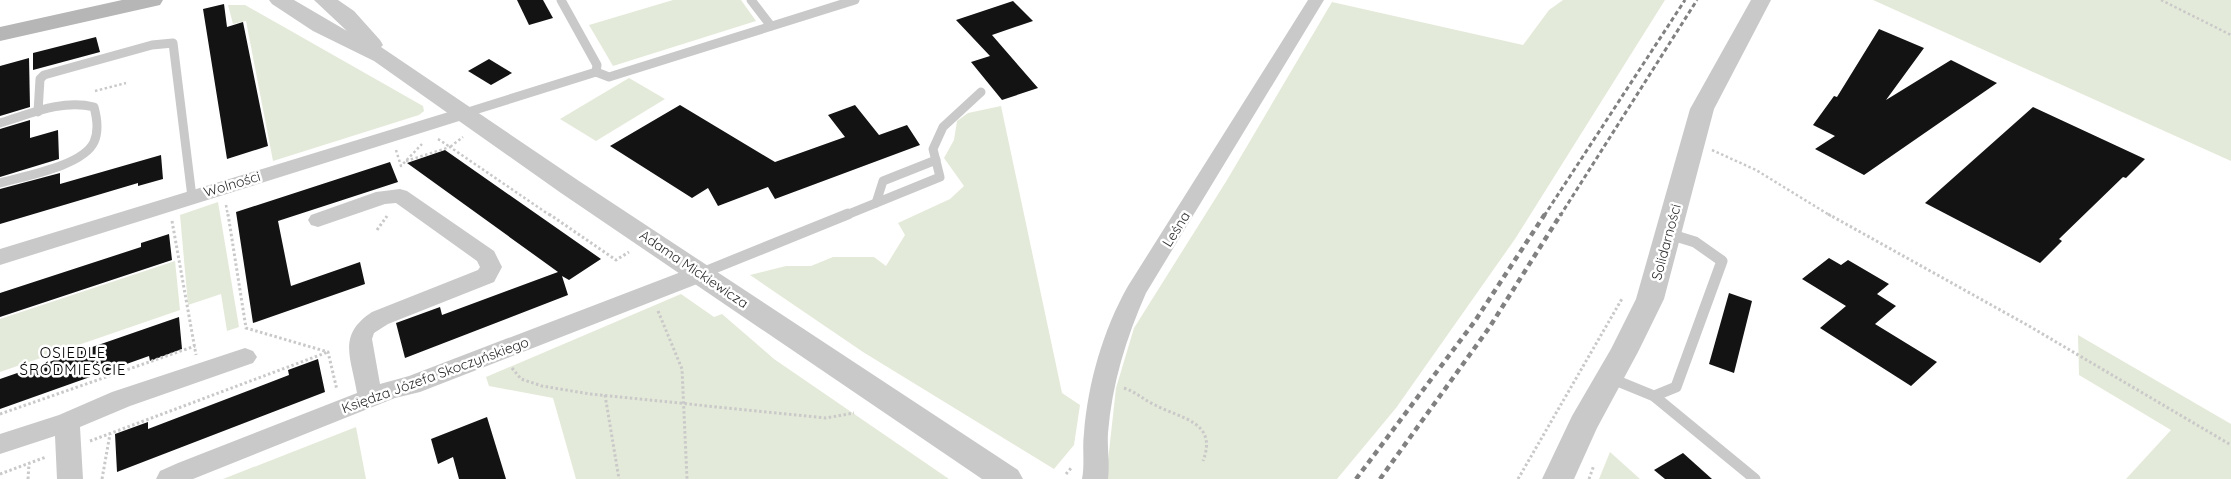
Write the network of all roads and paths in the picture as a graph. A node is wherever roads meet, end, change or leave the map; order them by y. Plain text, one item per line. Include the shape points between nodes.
1 (103, 0) edge
2 (152, 0) edge
3 (279, 0) edge
4 (324, 0) edge
5 (562, 0) edge
6 (751, 0) edge
7 (855, 0) edge
8 (1316, 0) edge
9 (1761, 0) edge
10 (2161, 0) edge
11 (771, 26) junction
12 (0, 33) edge
13 (2231, 35) edge
14 (382, 56) junction
15 (596, 72) junction
16 (981, 92) dead end
17 (38, 112) junction
18 (0, 123) edge
19 (466, 123) junction
20 (424, 141) dead end
21 (1691, 144) junction
22 (450, 147) junction
23 (936, 160) junction
24 (406, 161) junction
25 (401, 166) dead end
26 (0, 183) edge
27 (225, 196) dead end
28 (192, 197) junction
29 (876, 203) junction
30 (171, 213) dead end
31 (318, 220) dead end
32 (1669, 234) junction
33 (633, 249) dead end
34 (0, 257) edge
35 (702, 273) junction
36 (1624, 295) dead end
37 (658, 309) dead end
38 (195, 346) junction
39 (328, 352) junction
40 (245, 357) dead end
41 (510, 366) dead end
42 (199, 374) junction
43 (1609, 378) junction
44 (1104, 384) junction
45 (338, 394) dead end
46 (604, 395) junction
47 (1654, 396) junction
48 (370, 398) junction
49 (682, 403) junction
50 (854, 413) dead end
51 (0, 414) edge
52 (67, 422) junction
53 (110, 434) junction
54 (0, 444) edge
55 (2231, 444) edge
56 (68, 449) junction
57 (1203, 461) dead end
58 (28, 464) junction
59 (0, 474) edge
60 (28, 479) edge
61 (70, 479) edge
62 (102, 479) edge
63 (169, 479) edge
64 (619, 479) edge
65 (687, 479) edge
66 (1007, 479) edge
67 (1095, 479) edge
68 (1518, 479) edge
69 (1558, 479) edge
70 (1755, 479) edge

1 - 12 main road
2 - 12 main road
3 - 14 street, Adama Mickiewicza via 321,26
4 - 14 street, Adama Mickiewicza via 346,16
5 - 15 lane via 597,64
6 - 11 lane
7 - 11 lane
8 - 44 street, Leśna via 1136,292 1107,365
9 - 21 street, Solidarności via 1713,86
10 - 13 path
11 - 15 lane via 609,77
14 - 19 street, Adama Mickiewicza
15 - 19 lane
16 - 23 lane via 943,127 933,149
17 - 18 lane
17 - 26 lane via 68,104 84,103 94,107 97,119 94,142 85,153 60,165
17 - 28 lane via 40,79 44,75 152,45 173,43
19 - 22 path
19 - 28 street, Wolności
19 - 35 street, Adama Mickiewicza
20 - 24 path
21 - 32 street, Solidarności
21 - 55 path via 1731,157 1756,170
22 - 24 path
22 - 33 path via 616,260
23 - 29 lane via 883,181
23 - 29 lane via 940,177
24 - 25 path
27 - 39 path via 246,328
28 - 34 street, Wolności
29 - 35 lane
30 - 38 path
31 - 48 street via 383,197 400,196 486,256 491,267 486,276 380,318 364,328 360,339
32 - 43 street, Solidarności via 1650,299
32 - 47 lane via 1695,242 1722,261 1676,387
35 - 48 street, Księdza Józefa Skoczyńskiego via 412,385
35 - 66 street, Adama Mickiewicza
36 - 68 path
37 - 49 path via 682,369
38 - 42 path
38 - 51 path
39 - 45 path
39 - 53 path
40 - 42 street
41 - 46 path via 521,379 542,386
42 - 52 street via 121,399
43 - 47 lane
43 - 69 street, Solidarności
44 - 57 path via 1132,390 1154,405 1190,419 1208,435 1210,449
44 - 67 street, Leśna via 1096,433
46 - 49 path
46 - 64 path
47 - 70 lane
48 - 63 street, Księdza Józefa Skoczyńskiego
49 - 50 path via 826,418
49 - 65 path
52 - 54 street
52 - 56 street
53 - 56 path
53 - 62 path
56 - 58 path
56 - 61 street
58 - 59 path
58 - 60 path

